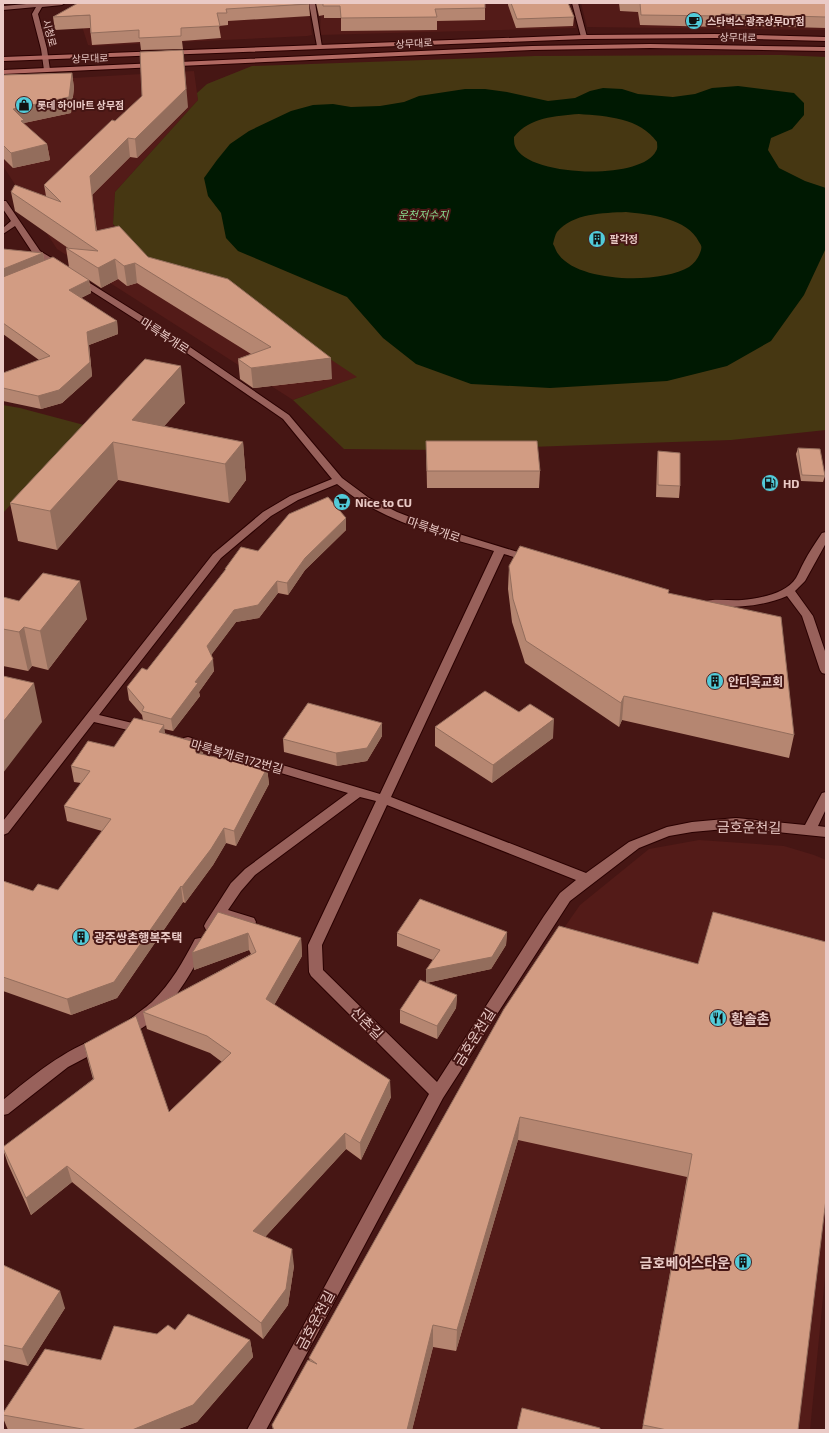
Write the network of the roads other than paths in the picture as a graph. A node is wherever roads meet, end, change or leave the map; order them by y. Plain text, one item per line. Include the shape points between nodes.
1 (62, 3) edge
2 (312, 3) edge
3 (576, 3) edge
4 (40, 4) edge
5 (3, 8) edge
6 (584, 37) junction
7 (826, 39) edge
8 (320, 46) junction
9 (826, 49) edge
10 (47, 57) junction
11 (3, 59) edge
12 (47, 70) junction
13 (3, 72) edge
14 (3, 203) edge
15 (15, 222) junction
16 (3, 232) edge
17 (23, 252) edge
18 (37, 253) junction
19 (338, 480) junction
20 (826, 535) edge
21 (500, 551) junction
22 (538, 562) edge
23 (789, 590) junction
24 (694, 603) edge
25 (826, 670) edge
26 (90, 718) junction
27 (160, 733) edge
28 (175, 737) edge
29 (359, 791) junction
30 (826, 796) edge
31 (383, 799) junction
32 (810, 829) junction
33 (3, 830) edge
34 (826, 832) edge
35 (587, 879) junction
36 (219, 912) junction
37 (263, 927) edge
38 (300, 940) edge
39 (314, 944) junction
40 (438, 1093) junction
41 (3, 1109) edge
42 (256, 1430) edge

1 - 4 street
2 - 8 street
3 - 6 street
4 - 5 street
4 - 10 street, 시청로 via 35,14
6 - 7 main road, 상무대로 via 716,36
6 - 8 main road, 상무대로
8 - 10 main road, 상무대로
9 - 12 main road, 상무대로 via 650,46 532,48
10 - 11 main road, 상무대로
10 - 12 street, 시청로
12 - 13 main road, 상무대로
14 - 15 street, 마륵복개로
15 - 16 street
15 - 18 street, 마륵복개로
17 - 18 street
18 - 19 street, 마륵복개로 via 53,267 168,336 286,417
19 - 21 street, 마륵복개로 via 365,500 393,514
19 - 26 street via 294,498 267,514 217,556
20 - 23 street via 800,581
21 - 22 street, 마륵복개로
21 - 31 street
23 - 24 street via 760,601 746,603
23 - 25 street via 807,616
26 - 27 street
26 - 33 street
28 - 29 street, 마륵복개로172번길
29 - 31 street, 마륵복개로172번길
29 - 36 street via 250,872
30 - 32 street
31 - 35 street, 마륵복개로172번길
31 - 39 street
32 - 34 street, 금호운천길
32 - 35 street, 금호운천길 via 736,823 667,832 634,845
35 - 40 street, 금호운천길 via 565,897 548,920
36 - 37 street
36 - 41 street via 182,975 154,1009 134,1025 62,1063
38 - 39 street
39 - 40 street, 신촌길 via 316,972
40 - 42 street, 금호운천길

